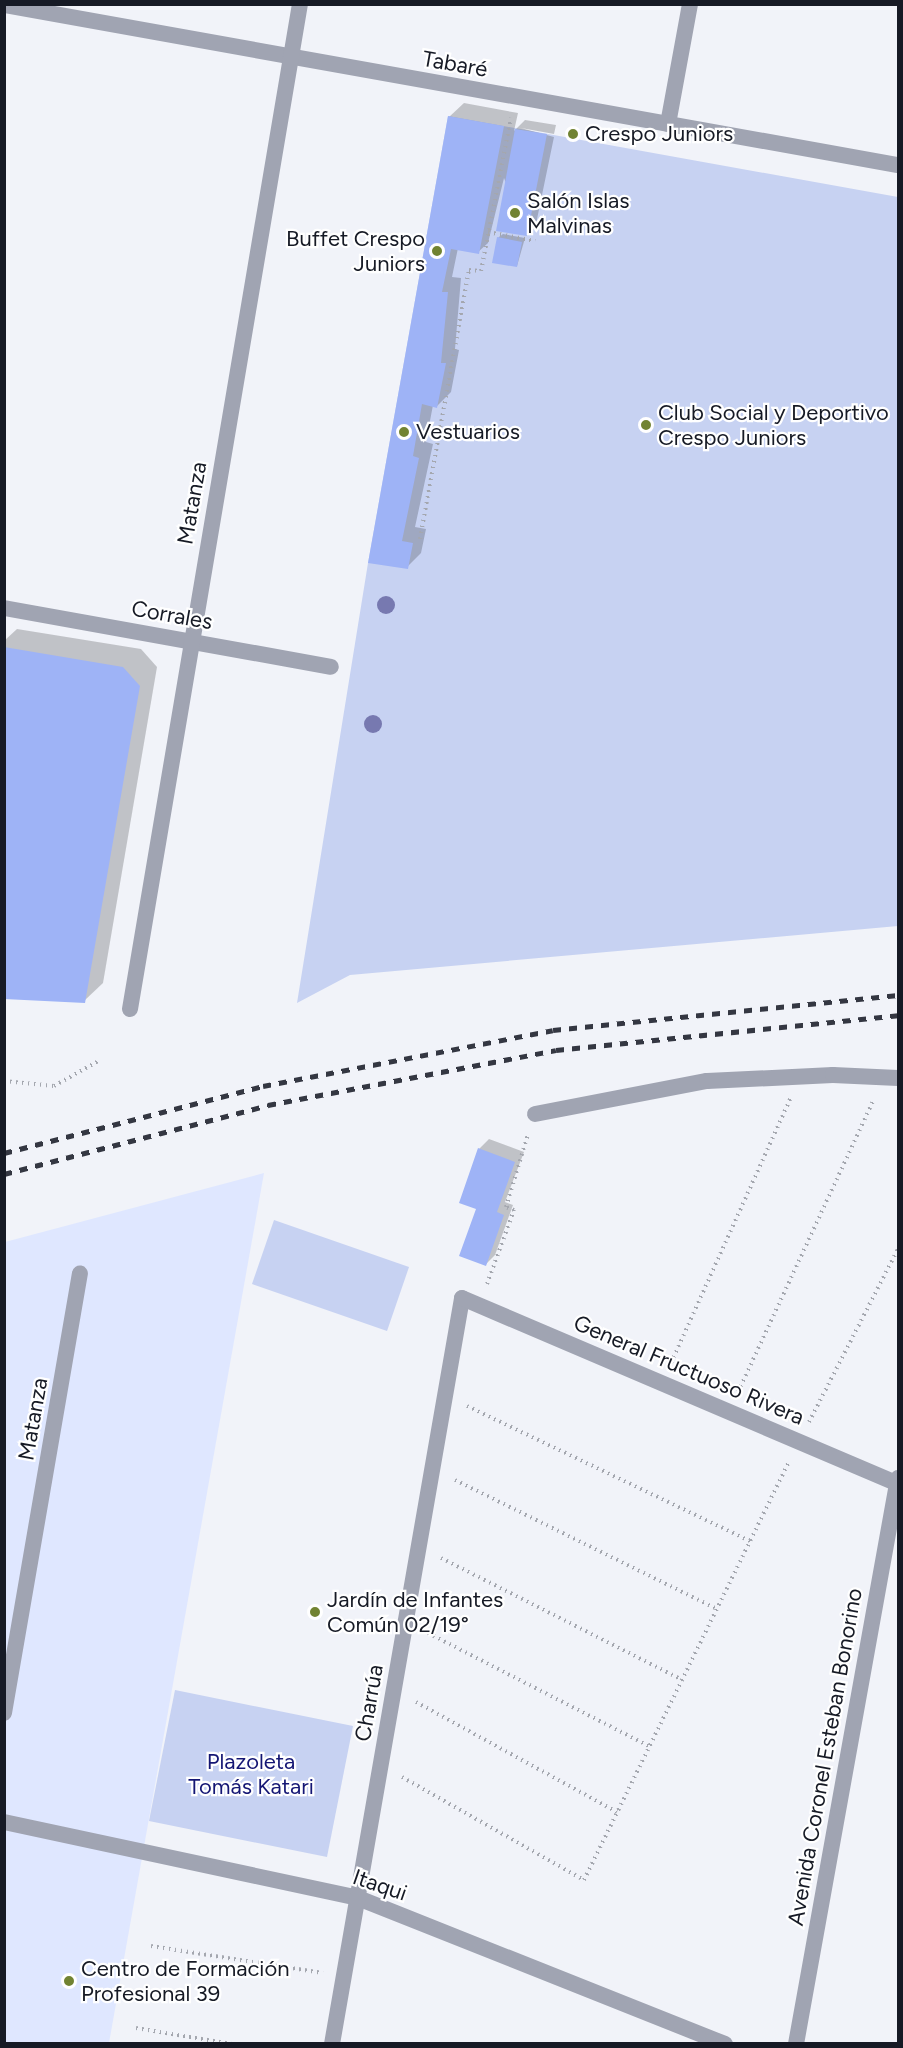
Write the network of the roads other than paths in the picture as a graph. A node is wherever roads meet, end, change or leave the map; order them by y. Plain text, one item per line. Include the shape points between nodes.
1 (300, 4) edge
2 (690, 4) edge
3 (4, 5) edge
4 (291, 58) junction
5 (668, 124) junction
6 (898, 165) edge
7 (4, 608) edge
8 (191, 641) junction
9 (331, 667) dead end
10 (130, 1009) dead end
11 (892, 1077) edge
12 (535, 1114) road end
13 (80, 1274) dead end
14 (462, 1298) joint
15 (898, 1482) edge
16 (4, 1713) edge
17 (4, 1822) edge
18 (358, 1898) junction
19 (332, 2043) edge
20 (725, 2043) edge
21 (796, 2043) edge

1 - 4 street, Matanza
2 - 5 street
3 - 4 street, Tabaré
4 - 5 street, Tabaré
4 - 8 street, Matanza
5 - 6 street, Tabaré
7 - 8 street, Corrales
8 - 9 street, Corrales
8 - 10 street, Matanza
11 - 12 street via 707,1081
13 - 16 street, Matanza
14 - 15 street, General Fructuoso Rivera
14 - 18 street, Charrúa
15 - 21 street, Avenida Coronel Esteban Bonorino
17 - 18 street, Itaqui
18 - 19 street, Charrúa
18 - 20 street, Itaqui

